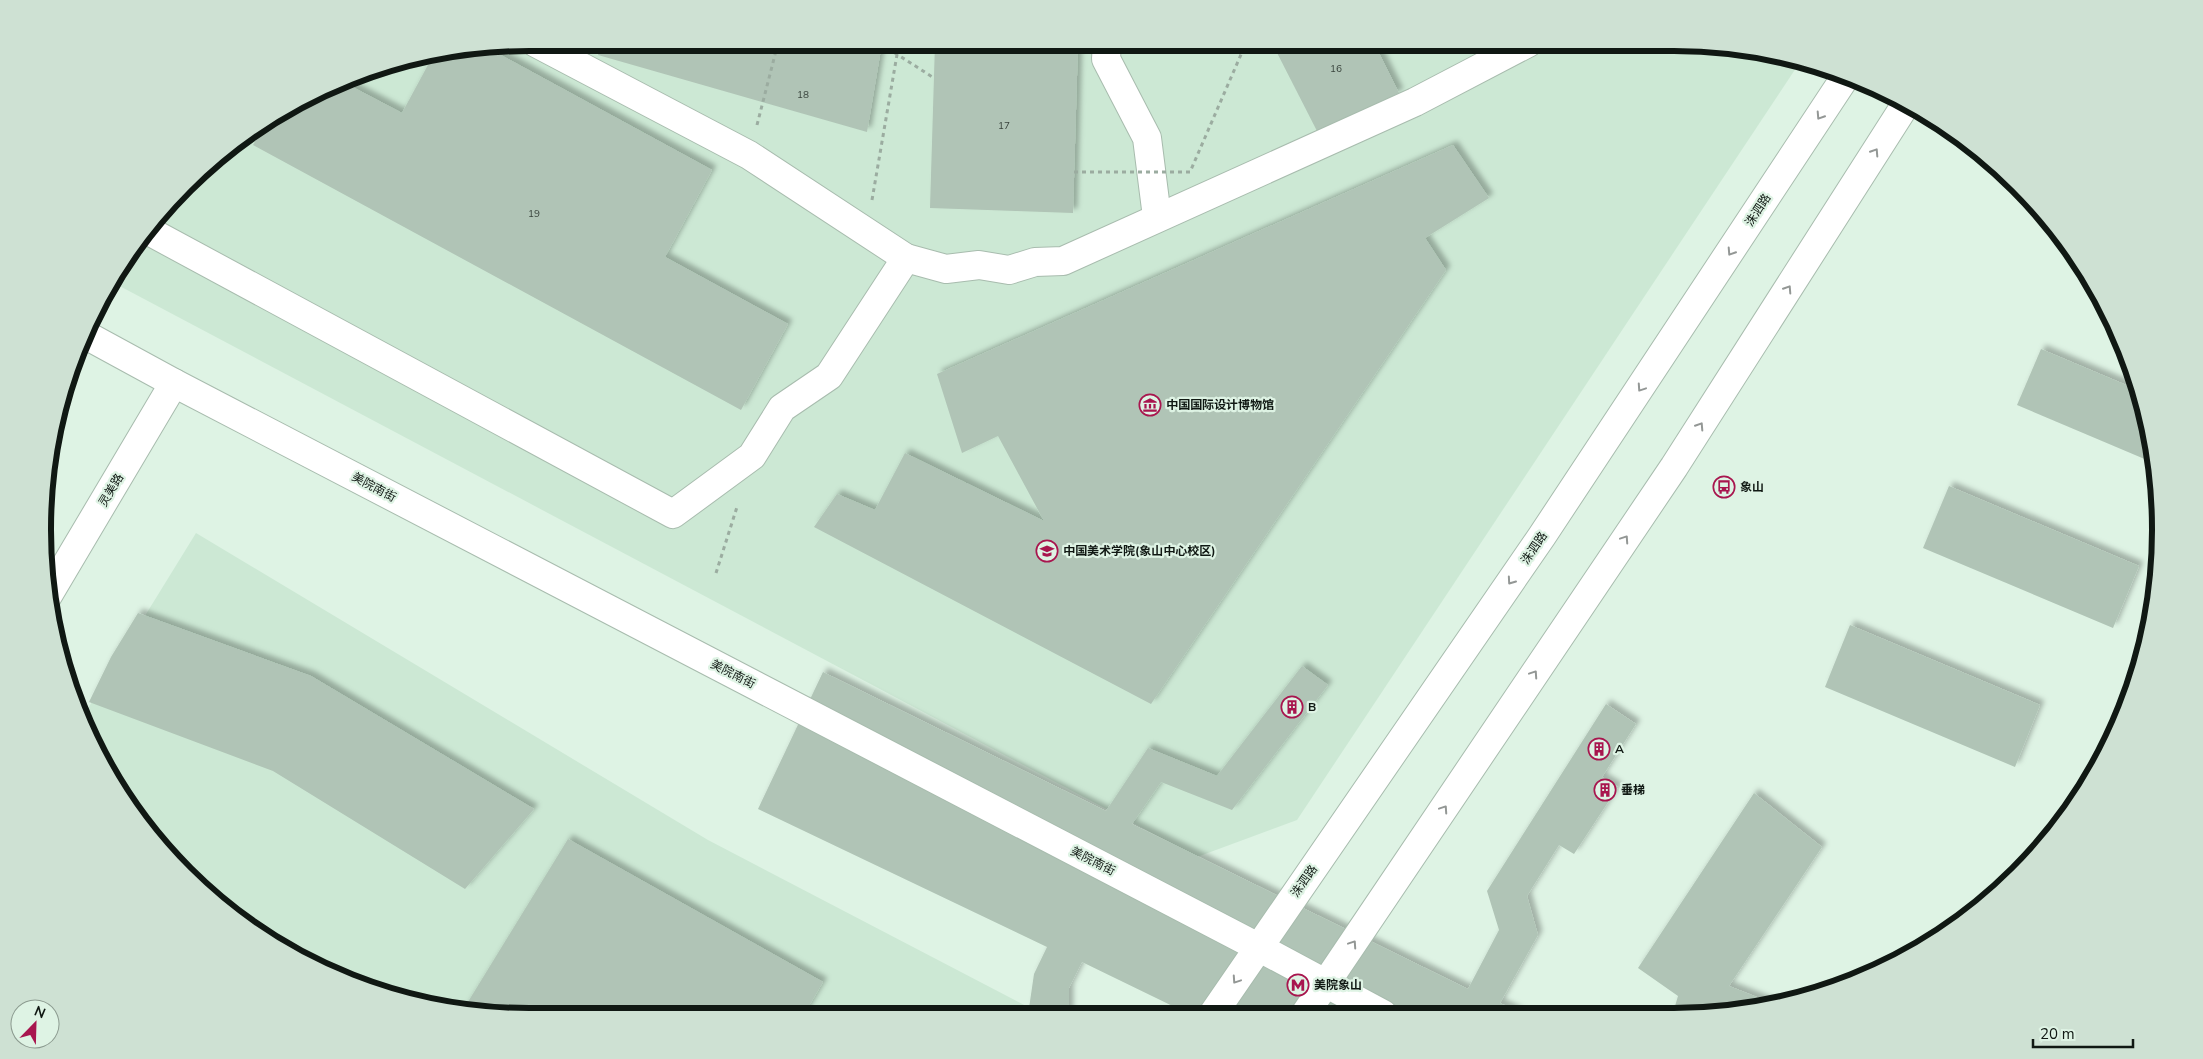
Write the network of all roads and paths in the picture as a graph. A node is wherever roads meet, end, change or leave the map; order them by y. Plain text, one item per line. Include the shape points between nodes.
1 (553, 51) edge
2 (776, 51) edge
3 (892, 51) edge
4 (897, 51) edge
5 (1106, 51) edge
6 (1242, 51) edge
7 (1511, 51) edge
8 (934, 78) dead end
9 (1842, 82) edge
10 (1902, 110) edge
11 (749, 155) junction
12 (1074, 172) dead end
13 (1157, 218) junction
14 (867, 232) junction
15 (154, 234) edge
16 (906, 258) junction
17 (92, 338) edge
18 (174, 383) junction
19 (738, 501) dead end
20 (716, 573) dead end
21 (54, 586) edge
22 (1258, 946) junction
23 (1325, 984) junction
24 (1217, 1008) edge
25 (1309, 1008) edge
26 (1371, 1008) edge

1 - 11 street
2 - 11 path
3 - 8 path, bridge
4 - 14 path
5 - 13 street via 1106,59 1147,138
6 - 12 path, bridge via 1190,172
7 - 13 street via 1415,102
9 -> 22 street, 洙泗路 via 1542,536
23 -> 10 street via 1674,467
11 - 14 street
13 - 16 street via 1063,261 1035,262 1009,270 979,265 946,269
14 - 16 street
15 - 16 street via 673,514 752,456 782,408 829,376
17 - 18 street, 美院南街
18 - 21 street, 灵美路
18 - 22 street, 美院南街
19 - 20 path
22 - 23 street, 美院南街
22 -> 24 street, 洙泗路
23 - 25 street
23 - 26 street, 美院南街

